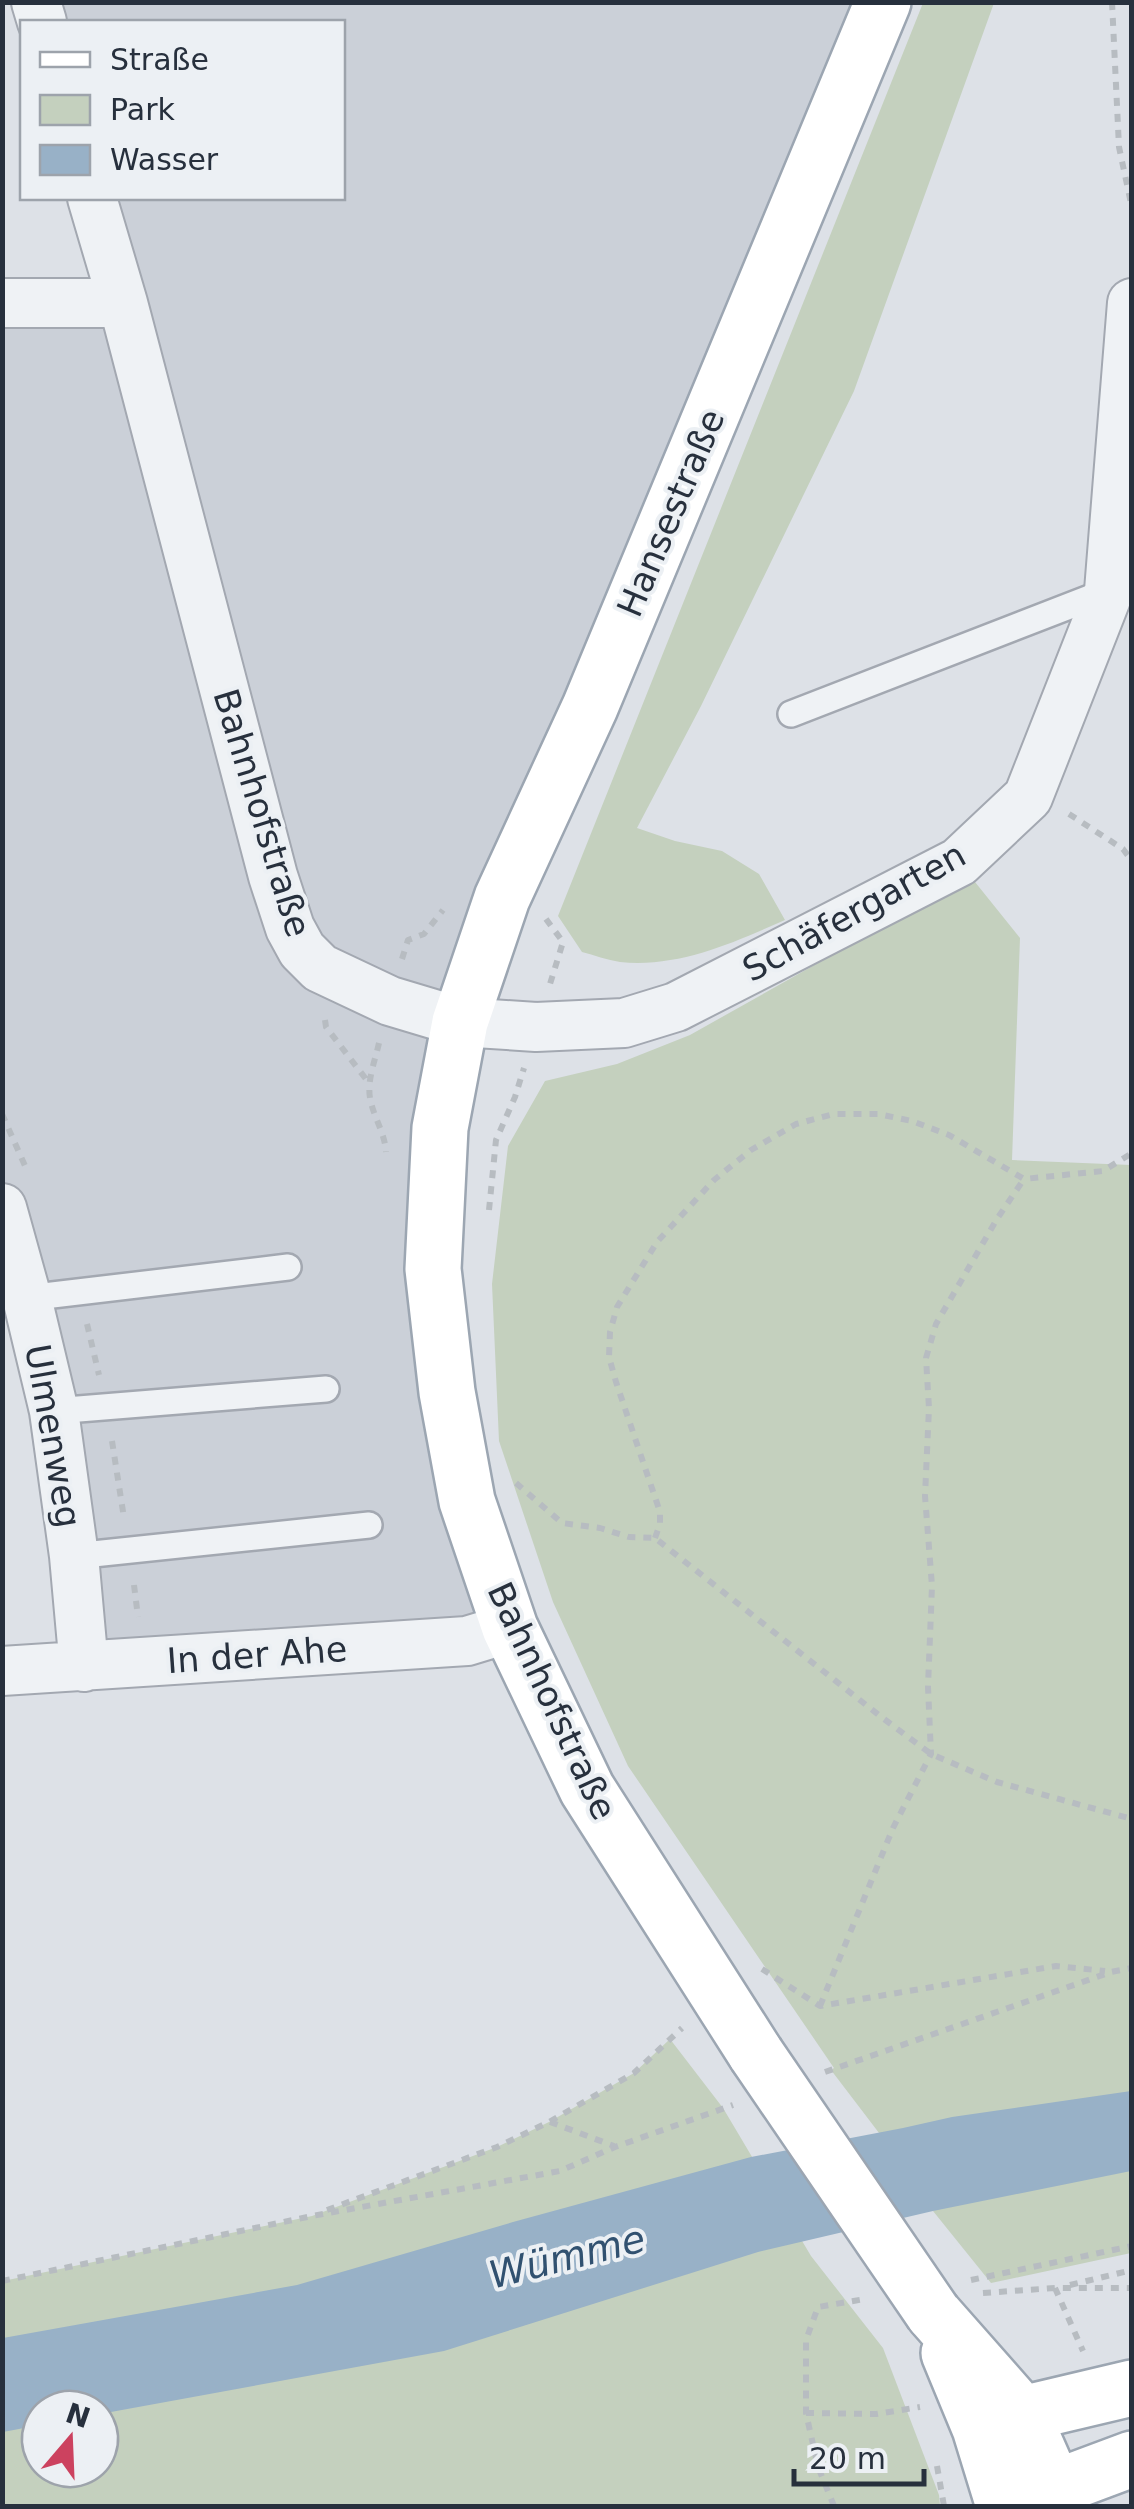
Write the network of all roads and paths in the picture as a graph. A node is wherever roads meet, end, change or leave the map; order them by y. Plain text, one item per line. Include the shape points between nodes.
1 (883, 2) edge
2 (1112, 2) edge
3 (93, 200) edge
4 (1132, 208) edge
5 (2, 303) edge
6 (123, 303) junction
7 (1132, 303) edge
8 (1120, 589) edge
9 (791, 714) dead end
10 (1028, 798) junction
11 (1132, 860) edge
12 (460, 1022) junction
13 (536, 1027) junction
14 (369, 1084) dead end
15 (378, 1118) dead end
16 (1132, 1153) edge
17 (1024, 1180) junction
18 (2, 1208) edge
19 (489, 1210) dead end
20 (288, 1267) dead end
21 (27, 1298) junction
22 (326, 1389) dead end
23 (54, 1411) junction
24 (510, 1472) dead end
25 (369, 1525) dead end
26 (655, 1538) junction
27 (74, 1556) junction
28 (510, 1628) junction
29 (84, 1667) junction
30 (2, 1671) edge
31 (931, 1754) junction
32 (1132, 1819) edge
33 (752, 1963) dead end
34 (1132, 1968) edge
35 (1111, 1972) junction
36 (820, 2006) junction
37 (688, 2024) dead end
38 (813, 2077) dead end
39 (748, 2078) junction
40 (549, 2122) junction
41 (615, 2147) junction
42 (312, 2216) junction
43 (1132, 2246) edge
44 (1132, 2270) edge
45 (2, 2280) edge
46 (1055, 2288) junction
47 (1132, 2288) edge
48 (959, 2296) junction
49 (875, 2297) dead end
50 (1080, 2342) dead end
51 (1132, 2388) edge
52 (926, 2406) dead end
53 (806, 2413) junction
54 (1001, 2421) junction
55 (1132, 2459) edge
56 (1058, 2498) edge
57 (834, 2506) edge
58 (1004, 2506) edge

1 - 12 main road, Hansestraße via 590,707 502,898
2 - 4 path via 1119,147
3 - 6 street, Bahnhofstraße
5 - 6 street
6 - 12 street, Bahnhofstraße via 290,928 320,968 390,1001
7 - 8 street, Schäfergarten
8 - 9 lane
8 - 10 street, Schäfergarten
10 - 11 path via 1097,830
10 - 13 street, Schäfergarten via 959,862 676,1007 624,1023
12 - 13 street, Schäfergarten
12 - 28 main road, Bahnhofstraße via 440,1128 433,1269 468,1501
13 - 19 path via 496,1140
14 - 15 path
16 - 17 path via 1103,1171
17 - 26 path via 912,1121 834,1114 796,1124 714,1180 657,1242 617,1307 610,1332 616,1382 660,1512
17 - 31 path via 936,1324 926,1358
18 - 21 street, Ulmenweg
20 - 21 lane
21 - 23 street, Ulmenweg
22 - 23 lane
23 - 27 street, Ulmenweg
24 - 26 path via 518,1487 562,1523
25 - 27 lane
26 - 31 path
27 - 29 street, Ulmenweg
28 - 29 street, In der Ahe via 466,1641
28 - 39 main road, Bahnhofstraße via 587,1789
29 - 30 street, In der Ahe
31 - 32 path via 997,1782
31 - 36 path
33 - 36 path
34 - 35 path
35 - 36 path via 1056,1966
35 - 38 path
37 - 40 path via 634,2073
39 - 41 path
39 - 48 main road, Bahnhofstraße, bridge
40 - 41 path
40 - 42 path
41 - 42 path via 560,2171
42 - 45 path
43 - 48 path
44 - 46 path
46 - 47 path
46 - 48 path
46 - 50 path
48 - 54 main road, Bahnhofstraße
49 - 53 path via 818,2308 806,2340
51 - 54 main road
52 - 53 path via 876,2414
53 - 57 path
54 - 56 main road
54 - 58 main road
55 - 56 main road
56 - 58 main road

